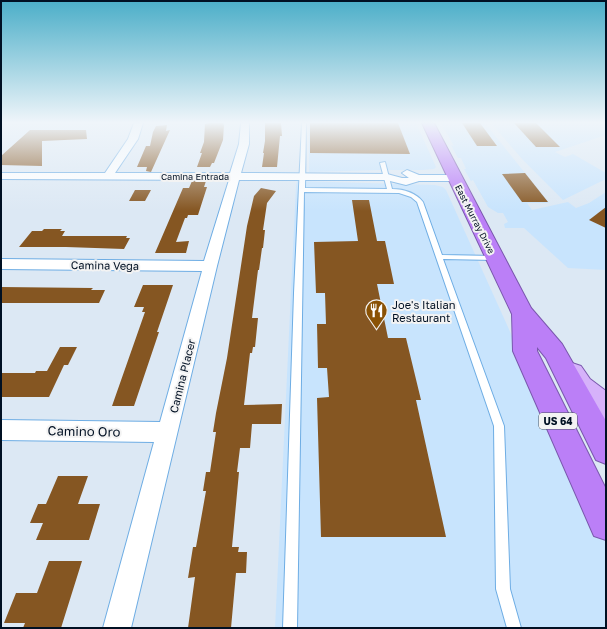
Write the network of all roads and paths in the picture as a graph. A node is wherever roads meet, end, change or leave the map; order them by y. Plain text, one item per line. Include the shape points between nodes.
1 (124, 152) edge
2 (241, 152) edge
3 (303, 152) edge
4 (442, 152) edge
5 (383, 163) dead end
6 (1, 176) edge
7 (108, 176) junction
8 (234, 176) junction
9 (303, 177) junction
10 (388, 177) junction
11 (455, 178) junction
12 (302, 190) junction
13 (390, 191) junction
14 (439, 257) junction
15 (495, 258) junction
16 (1, 264) edge
17 (210, 266) junction
18 (523, 314) junction
19 (554, 351) junction
20 (606, 408) edge
21 (1, 430) edge
22 (167, 432) junction
23 (606, 450) edge
24 (606, 524) edge
25 (117, 628) edge
26 (290, 628) edge
27 (514, 628) edge

1 - 7 street
2 - 8 street, Camina Placer
3 - 9 lane
4 - 11 highway, East Murray Drive / US 64
5 - 10 lane
6 - 7 street, Camina Entrada
7 - 8 street, Camina Entrada
8 - 9 street, Camina Entrada
8 - 17 street, Camina Placer
9 - 10 street, Camina Entrada
9 - 12 lane
10 - 11 street, Camina Entrada via 396,181 412,182 417,178
10 - 13 lane
11 - 15 highway, East Murray Drive / US 64
12 - 13 lane
12 - 26 lane
13 - 14 lane via 409,194 420,202
14 - 15 lane
14 - 27 lane via 499,426 503,589
15 - 18 highway, East Murray Drive / US 64
16 - 17 street, Camina Vega
17 - 22 street, Camina Placer
18 - 19 highway, US 64
18 - 24 highway, US 64 via 525,351
19 - 20 main road via 581,387
19 - 23 highway, US 64
21 - 22 street, Camino Oro
22 - 25 street, Camina Placer

